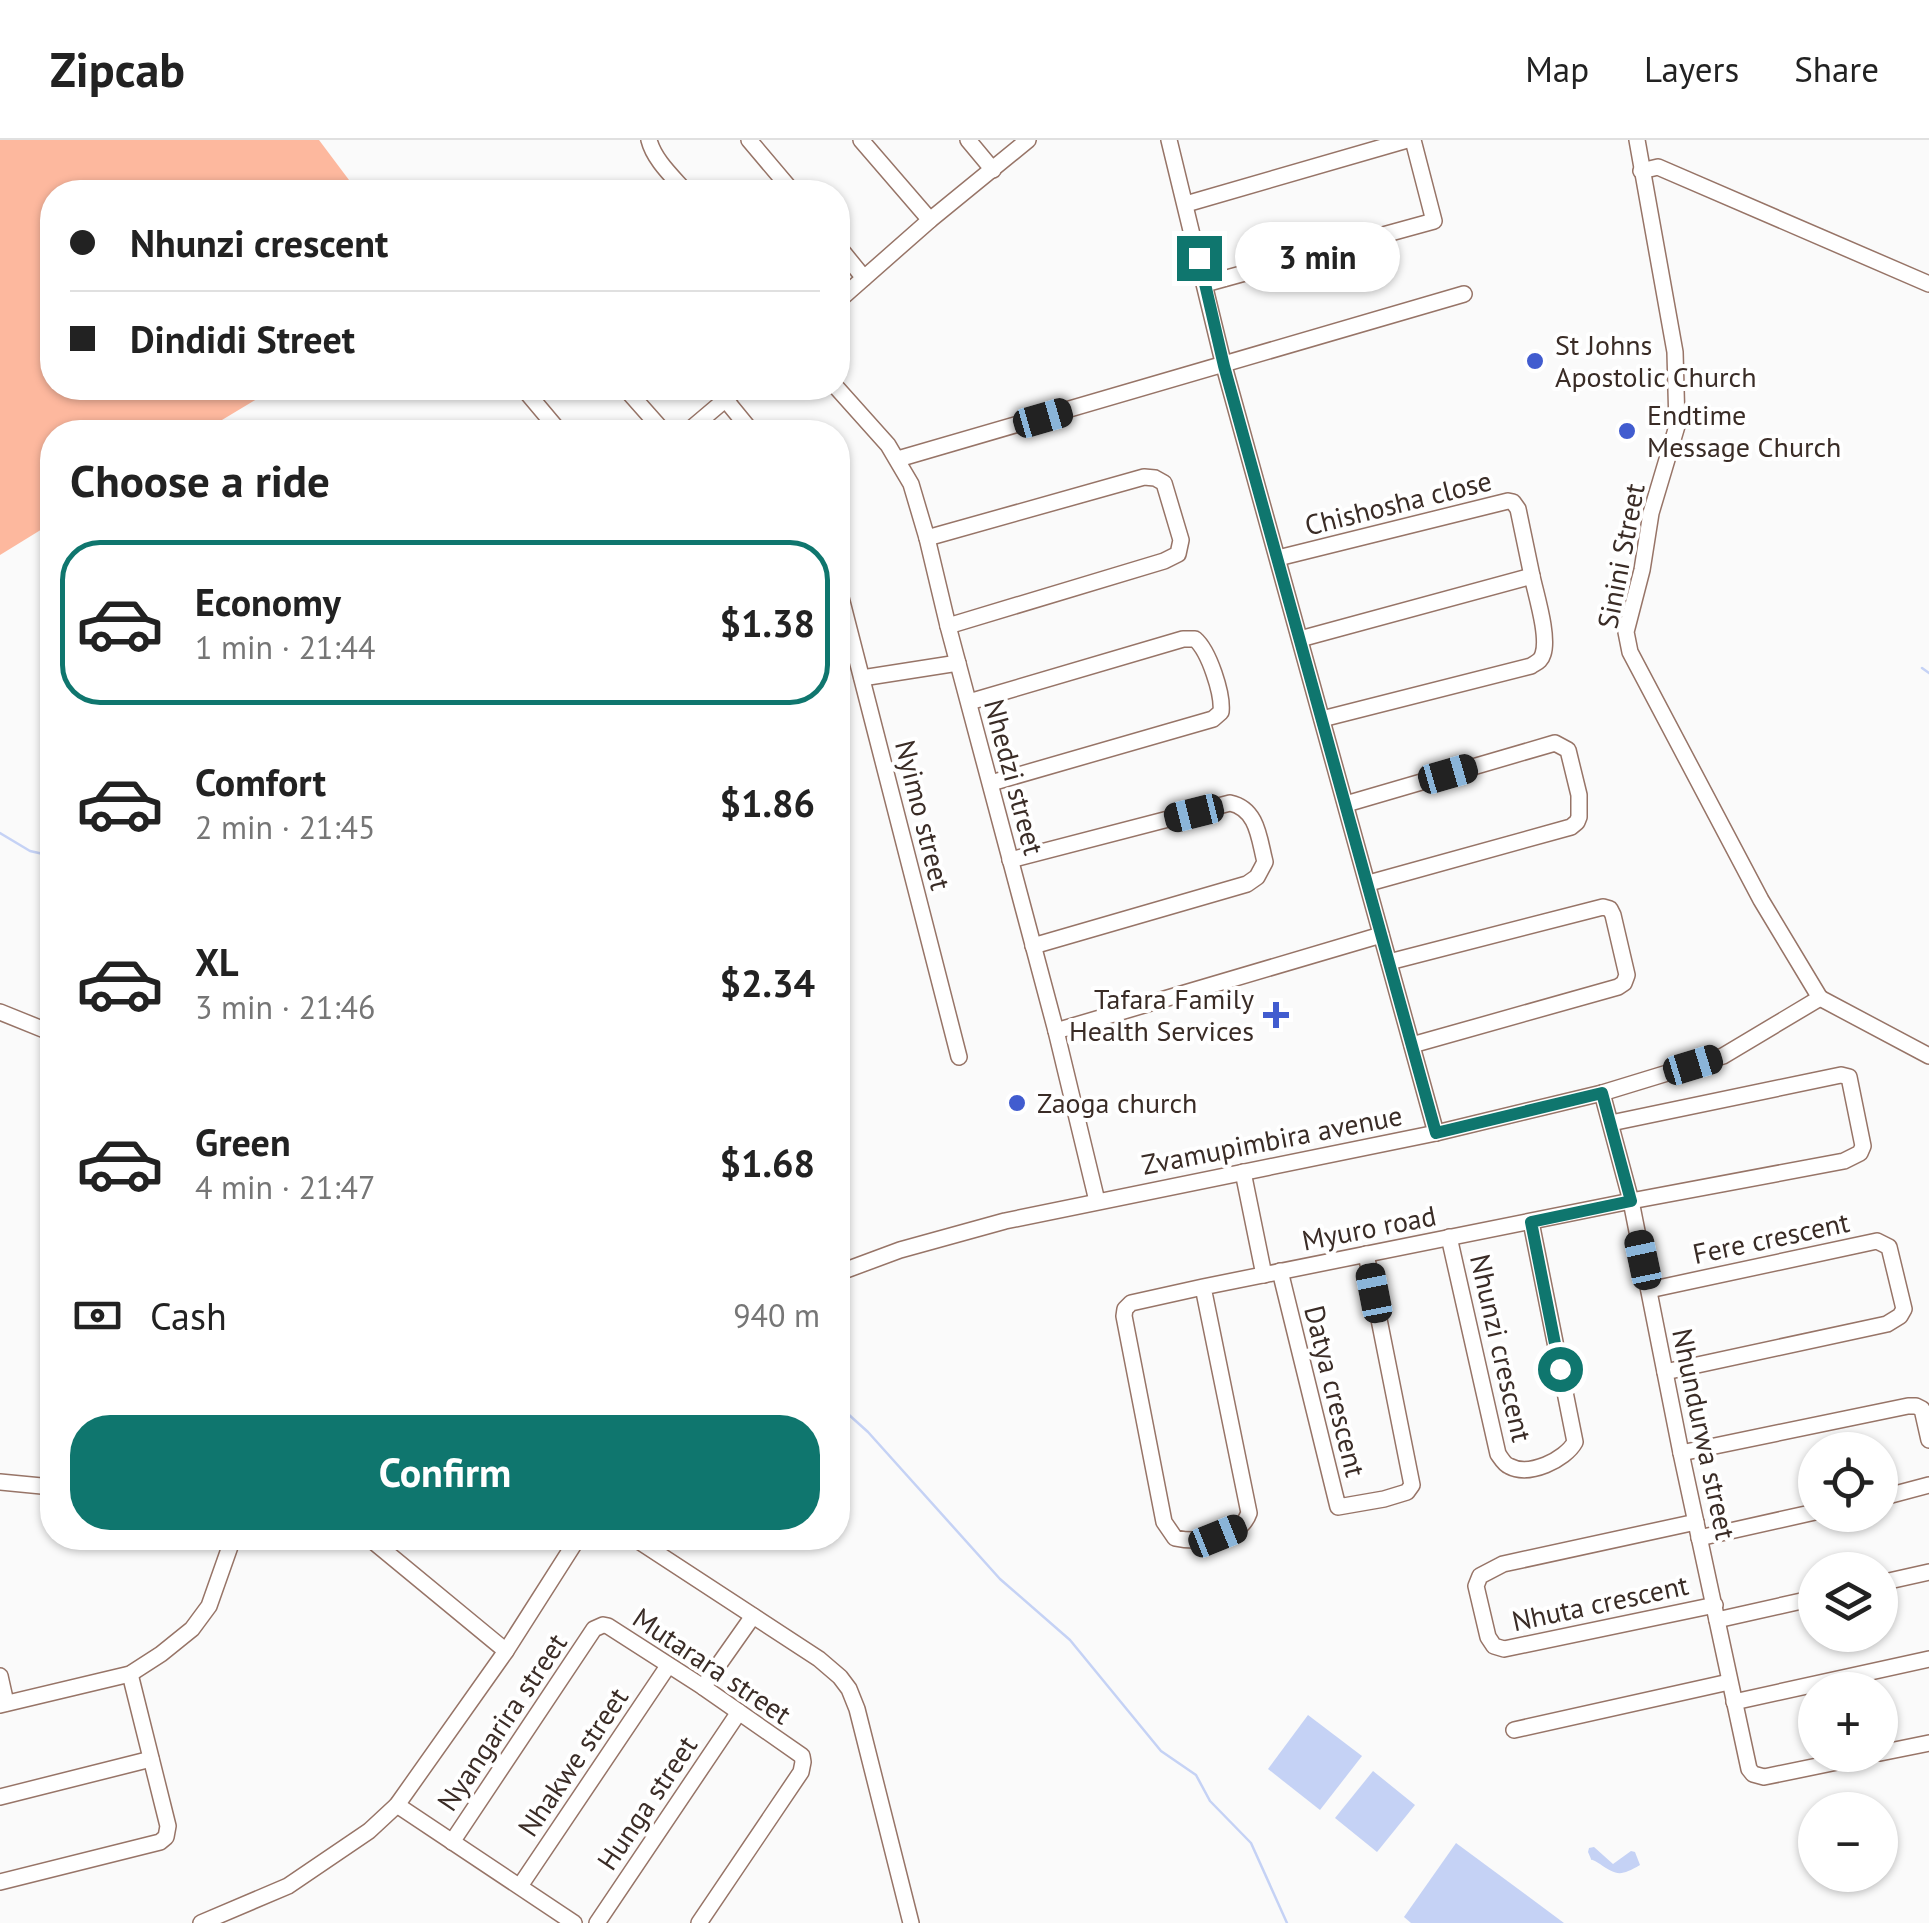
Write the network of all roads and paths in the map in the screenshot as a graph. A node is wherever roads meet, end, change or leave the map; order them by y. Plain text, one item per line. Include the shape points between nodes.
1 (649, 140) edge
2 (749, 140) edge
3 (861, 140) edge
4 (968, 140) edge
5 (1028, 140) edge
6 (1169, 140) edge
7 (1410, 140) edge
8 (1636, 140) edge
9 (993, 170) junction
10 (1641, 171) junction
11 (676, 180) edge
12 (783, 180) edge
13 (1186, 204) junction
14 (930, 220) junction
15 (850, 261) edge
16 (864, 278) junction
17 (1205, 284) junction
18 (1929, 284) edge
19 (850, 290) edge
20 (1464, 294) dead end
21 (1224, 366) junction
22 (533, 400) edge
23 (636, 400) edge
24 (724, 400) edge
25 (726, 400) edge
26 (848, 400) edge
27 (550, 420) edge
28 (653, 420) edge
29 (701, 420) edge
30 (742, 420) edge
31 (898, 459) junction
32 (927, 538) junction
33 (1278, 558) junction
34 (1532, 576) junction
35 (948, 626) junction
36 (850, 637) edge
37 (1300, 639) junction
38 (854, 654) junction
39 (850, 656) edge
40 (958, 663) junction
41 (862, 678) junction
42 (969, 702) junction
43 (1322, 719) junction
44 (990, 783) junction
45 (1346, 804) junction
46 (1010, 860) junction
47 (1368, 883) junction
48 (1382, 935) junction
49 (1033, 946) junction
50 (1389, 962) junction
51 (1820, 998) junction
52 (0, 1012) edge
53 (40, 1028) edge
54 (1056, 1031) junction
55 (1412, 1045) junction
56 (1929, 1056) edge
57 (959, 1057) dead end
58 (1602, 1093) junction
59 (1610, 1123) junction
60 (1436, 1133) junction
61 (1244, 1172) junction
62 (1097, 1201) junction
63 (1631, 1201) junction
64 (1531, 1222) junction
65 (1449, 1238) junction
66 (1366, 1254) junction
67 (850, 1269) edge
68 (1272, 1273) junction
69 (1202, 1287) junction
70 (1649, 1290) junction
71 (1665, 1372) junction
72 (1929, 1440) edge
73 (1681, 1454) junction
74 (0, 1482) edge
75 (40, 1486) edge
76 (1929, 1486) edge
77 (1898, 1494) edge
78 (1798, 1515) edge
79 (1698, 1530) junction
80 (229, 1550) edge
81 (384, 1550) edge
82 (570, 1550) edge
83 (652, 1550) edge
84 (1929, 1572) edge
85 (1898, 1579) edge
86 (1798, 1600) edge
87 (1716, 1612) junction
88 (753, 1616) junction
89 (594, 1629) joint
90 (506, 1651) junction
91 (1929, 1659) edge
92 (668, 1666) junction
93 (130, 1674) junction
94 (0, 1676) edge
95 (1729, 1682) junction
96 (703, 1687) junction
97 (1734, 1702) junction
98 (3, 1704) edge
99 (738, 1712) junction
100 (1514, 1730) dead end
101 (1929, 1743) edge
102 (1898, 1749) edge
103 (151, 1759) junction
104 (1798, 1771) edge
105 (0, 1797) edge
106 (397, 1805) junction
107 (452, 1842) junction
108 (0, 1882) edge
109 (520, 1886) junction
110 (201, 1923) edge
111 (574, 1923) edge
112 (597, 1923) edge
113 (699, 1923) edge
114 (911, 1923) edge

1 - 11 street
2 - 12 street
3 - 14 street
4 - 9 street
5 - 9 street
6 - 13 street
7 - 13 street
7 - 17 street via 1434,221
8 - 10 street, Sinini Street
9 - 14 street
10 - 18 street via 1658,167
10 - 51 street, Sinini Street via 1675,352 1677,426 1626,632 1630,652
13 - 17 street
14 - 16 street
15 - 16 street
16 - 19 street
17 - 21 street
20 - 21 street
21 - 31 street
21 - 33 street
22 - 27 street
23 - 28 street
24 - 29 street
25 - 30 street
26 - 31 street, Nhedzi street
31 - 32 street, Nhedzi street
32 - 35 street, Nhedzi street
32 - 35 street via 1144,476 1164,483 1181,540 1178,554 1164,561
33 - 34 street, Chishosha close via 1508,500 1518,508
33 - 37 street
34 - 37 street
34 - 43 street via 1543,631 1539,661
35 - 40 street, Nhedzi street
36 - 38 street, Nyimo street
37 - 43 street
38 - 39 street
38 - 41 street, Nyimo street
40 - 41 street
40 - 42 street, Nhedzi street
41 - 57 street, Nyimo street
42 - 44 street, Nhedzi street
42 - 44 street via 1184,639 1202,646 1222,700 1222,712 1213,719
43 - 45 street
44 - 46 street, Nhedzi street
45 - 47 street
45 - 47 street via 1555,743 1570,756 1580,808 1570,827
46 - 49 street, Nhedzi street
46 - 49 street via 1230,804 1249,812 1255,823 1265,862 1247,884
47 - 48 street
48 - 50 street
48 - 54 street
49 - 54 street, Nhedzi street
50 - 55 street
50 - 55 street via 1602,907 1613,915 1628,975 1618,987
51 - 56 street
51 - 58 street, Zvamupimbira avenue via 1723,1056
52 - 53 street
54 - 62 street, Nhedzi street
55 - 60 street
58 - 59 street, Nhundurwa street
58 - 60 street, Zvamupimbira avenue
59 - 63 street, Nhundurwa street
59 - 63 street, Myuro road via 1849,1077 1863,1146 1853,1159
60 - 61 street, Zvamupimbira avenue
61 - 62 street, Zvamupimbira avenue
61 - 68 street
62 - 67 street, Zvamupimbira avenue via 947,1236
63 - 64 street, Myuro road
63 - 70 street, Nhundurwa street
64 - 65 street, Myuro road
64 - 65 street, Nhunzi crescent via 1575,1442 1554,1462 1532,1468 1508,1466 1498,1454
65 - 66 street, Myuro road
66 - 68 street, Myuro road
66 - 68 street, Datya crescent via 1412,1484 1384,1500 1338,1508
68 - 69 street, Myuro road
69 - 69 street, Myuro road via 1249,1513 1238,1528 1188,1541 1175,1538 1164,1522 1124,1316 1131,1304
70 - 71 street, Nhundurwa street
70 - 71 street, Fere crescent via 1877,1241 1889,1247 1904,1309 1887,1324
71 - 73 street, Nhundurwa street
72 - 73 street via 1922,1409 1908,1406
73 - 79 street, Nhundurwa street
74 - 75 street
76 - 77 street
78 - 79 street
79 - 87 street, Nhundurwa street
79 - 87 street, Nhuta crescent via 1503,1564 1480,1576 1476,1586 1488,1637 1504,1649
80 - 93 street via 198,1622
81 - 90 street
82 - 90 street
83 - 88 street
84 - 85 street
86 - 87 street
87 - 95 street, Nhundurwa street
88 - 96 street
88 - 114 street via 819,1658 849,1689
89 - 92 street, Mutarara street via 608,1626
89 - 107 street, Nyangarira street
90 - 106 street
91 - 97 street
92 - 96 street, Mutarara street
92 - 109 street, Nhakwe street
93 - 98 street
93 - 103 street
94 - 98 street
95 - 97 street, Nhundurwa street
95 - 100 street
96 - 99 street, Mutarara street
97 - 104 street, Nhundurwa street via 1753,1774
99 - 112 street, Hunga street
99 - 113 street, Mutarara street via 803,1762
101 - 102 street
103 - 105 street
103 - 108 street via 168,1826 160,1842
106 - 107 street
106 - 110 street via 288,1886
107 - 109 street
109 - 111 street

